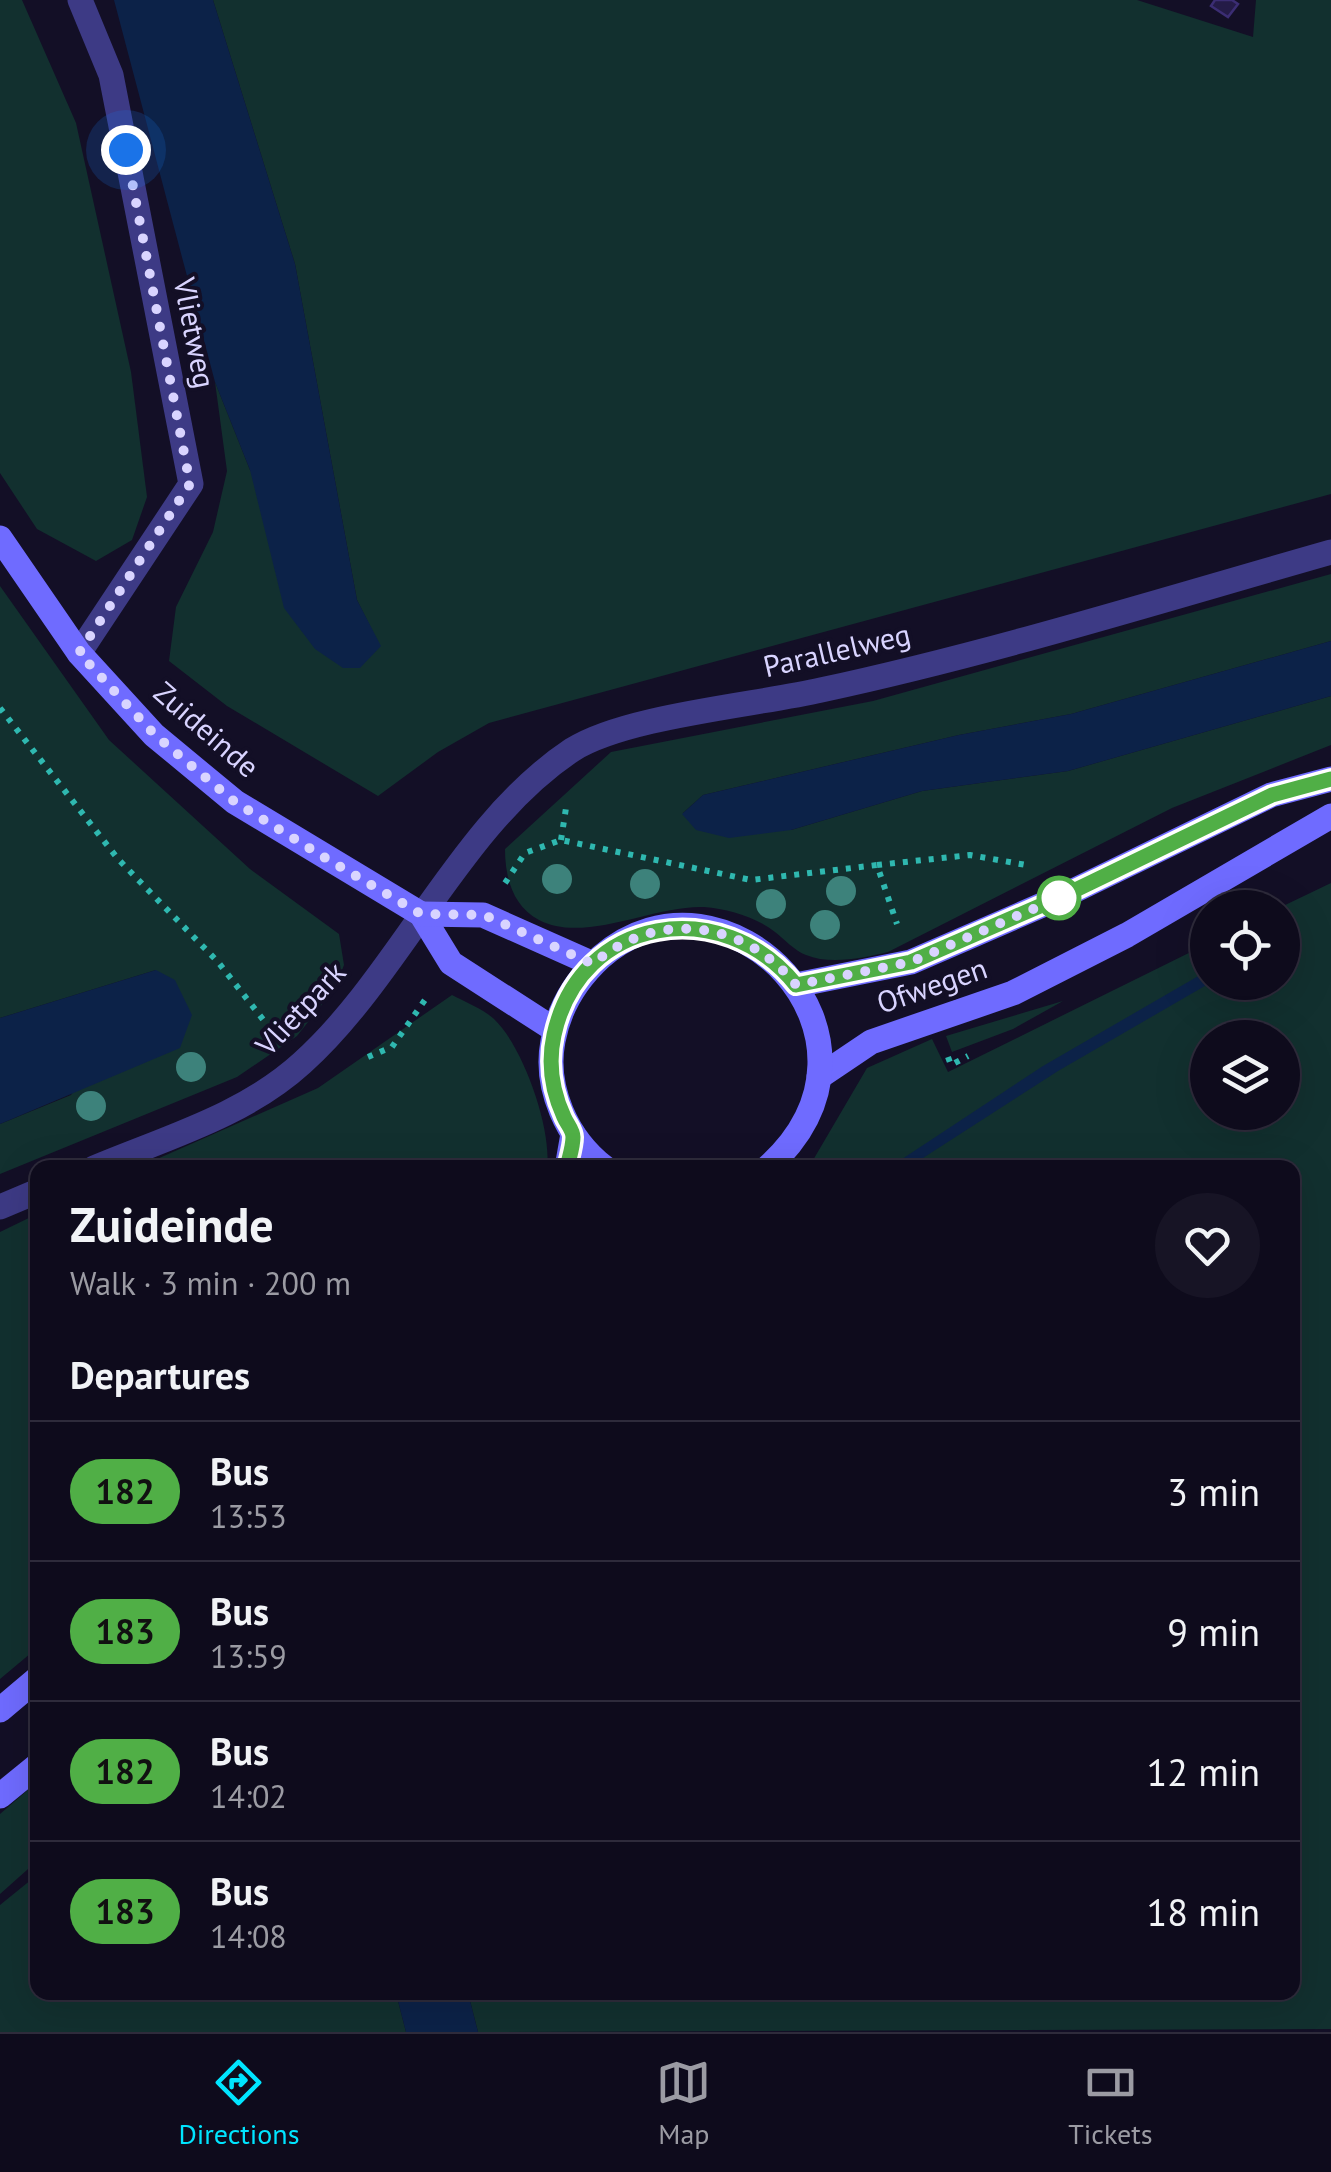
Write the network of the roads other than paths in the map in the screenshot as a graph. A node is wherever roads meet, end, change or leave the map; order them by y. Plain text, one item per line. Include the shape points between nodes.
1 (80, 0) edge
2 (0, 538) edge
3 (1331, 552) edge
4 (79, 653) junction
5 (1331, 779) edge
6 (1331, 816) edge
7 (421, 914) junction
8 (593, 964) junction
9 (796, 985) junction
10 (555, 1030) junction
11 (819, 1076) junction
12 (573, 1134) junction
13 (113, 1160) edge
14 (568, 1160) edge
15 (597, 1160) edge
16 (774, 1160) edge
17 (30, 1194) edge
18 (0, 1206) edge
19 (30, 1685) edge
20 (0, 1710) edge
21 (30, 1772) edge
22 (0, 1796) edge

1 - 4 street, Vlietweg via 112,76 190,484
2 - 4 main road, Zuideinde
3 - 7 street, Parallelweg via 950,659 640,726 577,748 506,810
4 - 7 main road, Zuideinde via 154,734 235,802
5 - 9 main road, Ofwegen via 1272,795 911,962
6 - 11 main road, Ofwegen via 1030,985 871,1042
7 - 8 main road via 484,915
7 - 10 main road, Zuideinde via 451,962
7 - 13 street, Vlietpark via 302,1064 250,1103
8 - 9 main road via 642,934 699,928 754,946
8 - 10 main road via 563,1006
9 - 11 main road via 816,1029
10 - 12 main road via 554,1084
11 - 16 main road via 807,1118
12 - 14 main road
12 - 15 main road
17 - 18 street
19 - 20 main road
21 - 22 main road

